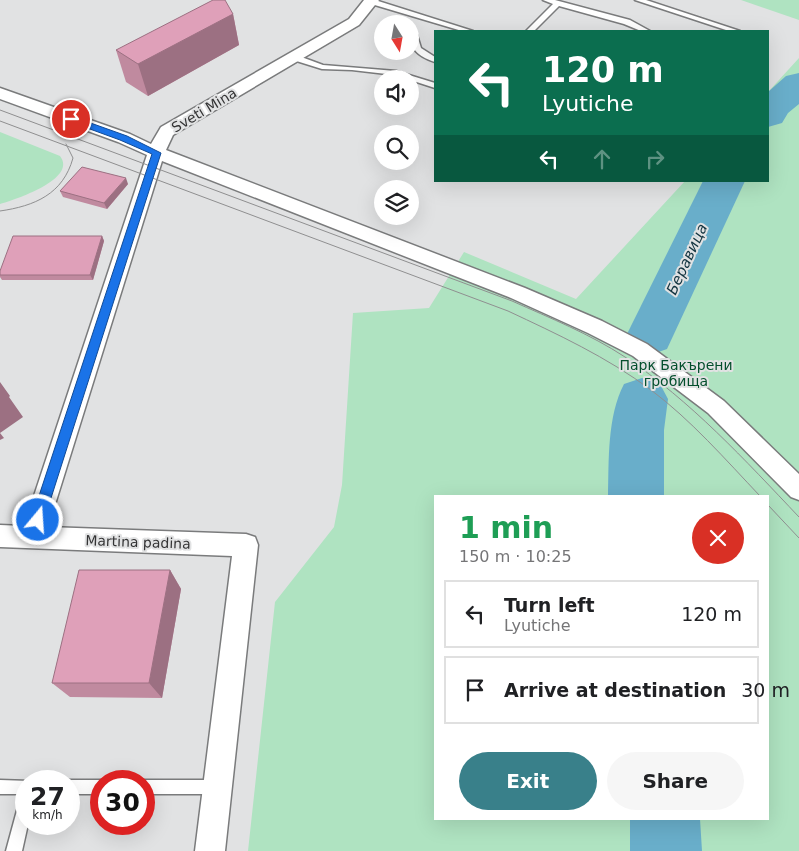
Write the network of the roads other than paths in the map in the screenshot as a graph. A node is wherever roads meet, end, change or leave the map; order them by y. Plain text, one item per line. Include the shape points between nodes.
1 (547, 0) edge
2 (639, 0) edge
3 (372, 1) edge
4 (557, 4) junction
5 (467, 30) edge
6 (531, 30) edge
7 (644, 30) edge
8 (733, 30) edge
9 (419, 52) edge
10 (293, 58) junction
11 (434, 60) edge
12 (434, 86) edge
13 (0, 93) edge
14 (157, 153) junction
15 (799, 490) edge
16 (0, 536) edge
17 (32, 538) junction
18 (0, 787) edge
19 (15, 787) edge
20 (155, 787) edge
21 (219, 787) junction
22 (18, 835) edge
23 (14, 851) edge
24 (210, 851) edge

1 - 4 lane
2 - 8 lane
3 - 5 lane
3 - 10 street, Sveti Mina via 354,22
4 - 6 lane
4 - 7 lane via 627,22
9 - 11 lane
10 - 12 lane via 322,67 396,73
10 - 14 street, Sveti Mina via 167,131
13 - 14 street
14 - 15 street via 518,293 640,350 716,407
14 - 17 street, Sveti Mina
16 - 17 street, Martina padina
17 - 21 street, Martina padina via 246,545
18 - 19 lane
20 - 21 lane
21 - 24 street
22 - 23 lane

